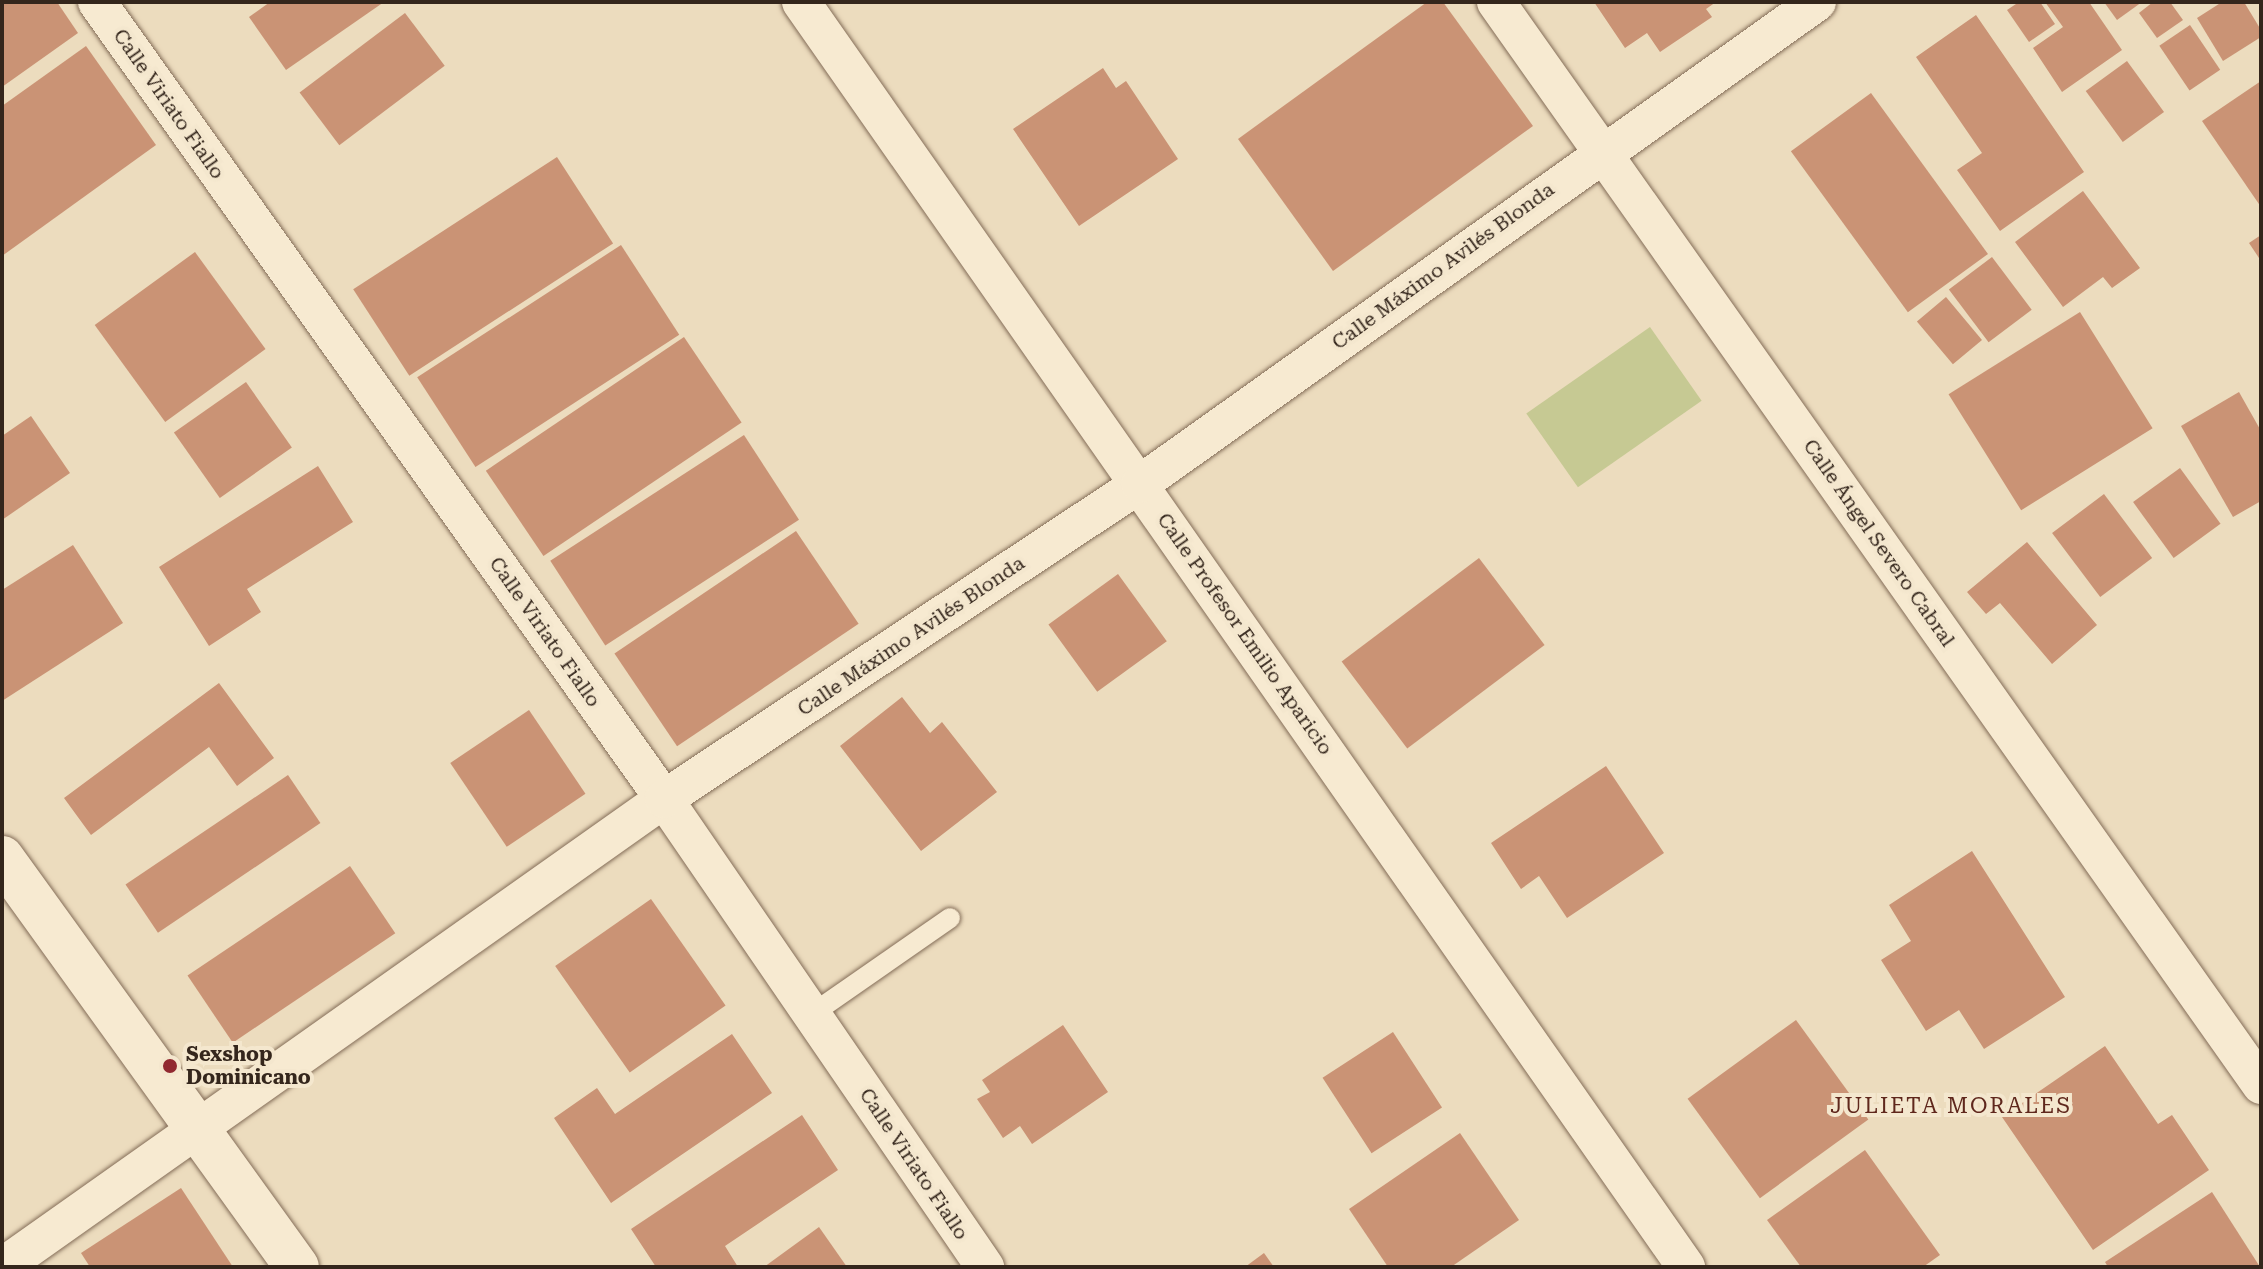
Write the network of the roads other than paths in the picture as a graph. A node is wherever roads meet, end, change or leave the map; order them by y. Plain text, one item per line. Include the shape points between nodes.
1 (97, 2) edge
2 (801, 2) edge
3 (1496, 2) edge
4 (1817, 2) edge
5 (1603, 152) junction
6 (1140, 484) junction
7 (664, 799) junction
8 (2, 858) edge
9 (950, 918) dead end
10 (812, 1014) junction
11 (2261, 1085) edge
12 (198, 1128) junction
13 (2, 1267) edge
14 (297, 1267) edge
15 (985, 1267) edge
16 (1686, 1267) edge

1 - 7 street, Calle Viriato Fiallo
2 - 6 street, Calle Profesor Emilio Aparicio
3 - 5 street, Calle Ángel Severo Cabral
4 - 5 street, Calle Máximo Avilés Blonda
5 - 6 street, Calle Máximo Avilés Blonda
5 - 11 street, Calle Ángel Severo Cabral
6 - 7 street, Calle Máximo Avilés Blonda
6 - 16 street, Calle Profesor Emilio Aparicio
7 - 10 street, Calle Viriato Fiallo
7 - 12 street, Calle Máximo Avilés Blonda
8 - 12 street
9 - 10 lane
10 - 15 street, Calle Viriato Fiallo
12 - 13 street, Calle Máximo Avilés Blonda
12 - 14 street

